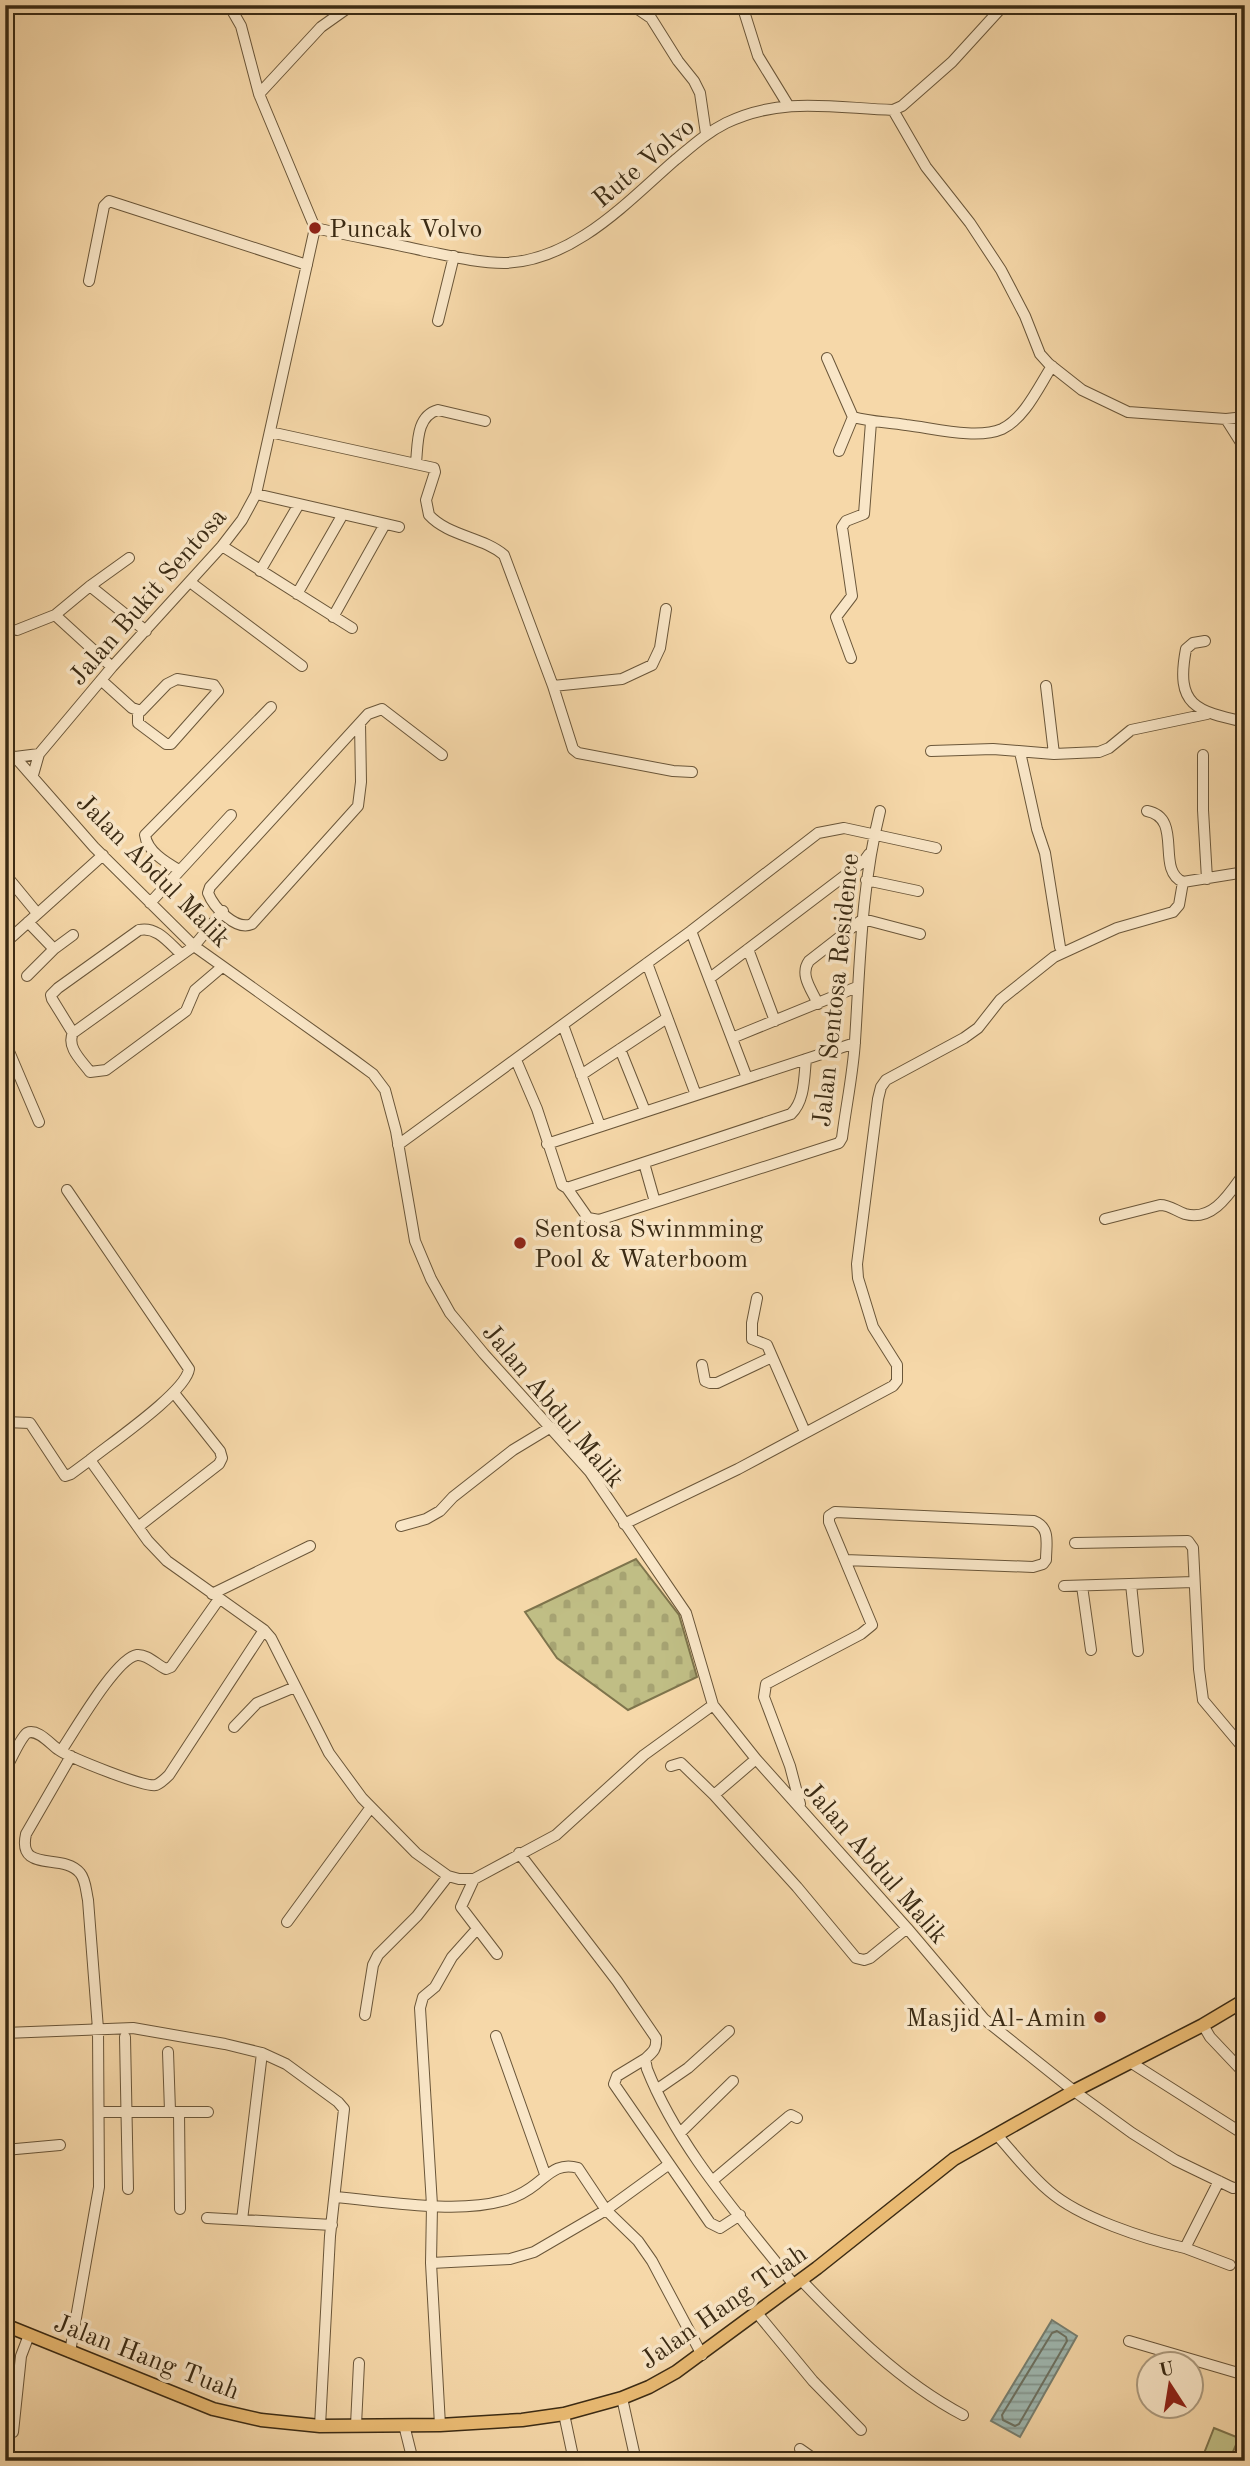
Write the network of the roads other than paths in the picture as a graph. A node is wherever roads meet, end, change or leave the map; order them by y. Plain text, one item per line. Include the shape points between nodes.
1 (229, 5) edge
2 (352, 5) edge
3 (632, 5) edge
4 (742, 5) edge
5 (1004, 5) edge
6 (259, 94) junction
7 (788, 105) junction
8 (893, 110) junction
9 (706, 134) junction
10 (315, 228) junction
11 (454, 257) junction
12 (307, 265) junction
13 (89, 281) dead end
14 (438, 321) dead end
15 (827, 358) dead end
16 (1052, 366) junction
17 (853, 417) junction
18 (1245, 417) edge
19 (1226, 419) junction
20 (485, 421) dead end
21 (871, 422) junction
22 (270, 432) junction
23 (1245, 449) edge
24 (839, 451) dead end
25 (415, 463) junction
26 (256, 494) junction
27 (299, 504) junction
28 (343, 514) junction
29 (385, 524) junction
30 (399, 527) dead end
31 (222, 546) junction
32 (129, 558) dead end
33 (260, 570) junction
34 (190, 582) junction
35 (90, 586) junction
36 (297, 594) junction
37 (667, 609) dead end
38 (55, 615) junction
39 (332, 617) junction
40 (352, 628) dead end
41 (17, 630) dead end
42 (146, 631) junction
43 (1205, 641) dead end
44 (850, 658) dead end
45 (302, 666) dead end
46 (113, 667) junction
47 (101, 680) junction
48 (553, 686) junction
49 (1046, 686) dead end
50 (271, 707) dead end
51 (138, 711) junction
52 (1207, 714) junction
53 (1244, 722) edge
54 (360, 723) junction
55 (1245, 740) edge
56 (931, 751) dead end
57 (1020, 752) junction
58 (38, 754) junction
59 (1054, 754) junction
60 (442, 755) dead end
61 (1203, 755) dead end
62 (10, 756) edge
63 (692, 772) dead end
64 (33, 775) junction
65 (880, 811) dead end
66 (1147, 811) dead end
67 (231, 815) dead end
68 (874, 835) junction
69 (936, 848) dead end
70 (870, 853) junction
71 (103, 855) junction
72 (179, 870) junction
73 (1245, 872) edge
74 (9, 879) dead end
75 (1207, 879) junction
76 (866, 880) junction
77 (1183, 882) junction
78 (918, 891) dead end
79 (150, 903) junction
80 (223, 911) junction
81 (37, 913) junction
82 (863, 919) junction
83 (28, 922) junction
84 (691, 931) junction
85 (920, 934) dead end
86 (73, 935) dead end
87 (5, 943) edge
88 (194, 946) junction
89 (54, 949) junction
90 (748, 949) junction
91 (1063, 952) junction
92 (181, 954) junction
93 (647, 963) junction
94 (222, 967) junction
95 (27, 976) dead end
96 (710, 978) junction
97 (857, 987) junction
98 (818, 1004) junction
99 (667, 1018) junction
100 (775, 1021) junction
101 (563, 1025) junction
102 (73, 1033) junction
103 (732, 1038) junction
104 (5, 1042) edge
105 (855, 1043) junction
106 (620, 1049) junction
107 (806, 1059) junction
108 (516, 1060) junction
109 (581, 1075) junction
110 (747, 1078) junction
111 (696, 1095) junction
112 (645, 1111) junction
113 (39, 1122) dead end
114 (600, 1126) junction
115 (547, 1144) junction
116 (398, 1145) junction
117 (644, 1163) junction
118 (1245, 1172) edge
119 (567, 1188) junction
120 (67, 1190) dead end
121 (655, 1202) junction
122 (1105, 1219) dead end
123 (757, 1298) dead end
124 (772, 1357) junction
125 (702, 1365) dead end
126 (174, 1393) junction
127 (5, 1422) edge
128 (551, 1427) junction
129 (806, 1432) junction
130 (90, 1460) junction
131 (624, 1524) junction
132 (401, 1526) dead end
133 (138, 1527) junction
134 (1075, 1544) dead end
135 (310, 1546) dead end
136 (845, 1560) junction
137 (1195, 1582) junction
138 (1131, 1584) junction
139 (1064, 1586) dead end
140 (1082, 1586) junction
141 (216, 1597) junction
142 (264, 1630) junction
143 (1091, 1650) dead end
144 (1138, 1651) dead end
145 (295, 1687) junction
146 (713, 1705) junction
147 (234, 1727) dead end
148 (61, 1751) junction
149 (1245, 1751) edge
150 (71, 1756) junction
151 (756, 1759) junction
152 (671, 1766) dead end
153 (5, 1771) edge
154 (713, 1795) junction
155 (371, 1807) junction
156 (801, 1808) junction
157 (519, 1853) junction
158 (448, 1876) junction
159 (474, 1879) junction
160 (287, 1922) dead end
161 (907, 1928) junction
162 (477, 1929) junction
163 (497, 1954) dead end
164 (1245, 2000) edge
165 (365, 2015) dead end
166 (1203, 2025) junction
167 (98, 2029) junction
168 (729, 2031) dead end
169 (5, 2033) edge
170 (125, 2036) dead end
171 (496, 2036) dead end
172 (168, 2052) dead end
173 (262, 2053) junction
174 (646, 2059) junction
175 (1130, 2062) junction
176 (1245, 2074) edge
177 (733, 2081) dead end
178 (656, 2090) junction
179 (1074, 2091) junction
180 (100, 2112) junction
181 (127, 2112) junction
182 (174, 2112) junction
183 (208, 2112) dead end
184 (797, 2119) dead end
185 (680, 2133) junction
186 (997, 2135) junction
187 (1245, 2136) edge
188 (60, 2145) dead end
189 (5, 2150) edge
190 (668, 2165) junction
191 (545, 2174) junction
192 (712, 2181) junction
193 (1219, 2181) junction
194 (1245, 2187) edge
195 (128, 2189) dead end
196 (335, 2197) junction
197 (432, 2205) junction
198 (180, 2209) dead end
199 (606, 2210) junction
200 (740, 2216) junction
201 (207, 2218) dead end
202 (242, 2220) junction
203 (331, 2225) junction
204 (1185, 2248) junction
205 (431, 2263) junction
206 (1230, 2265) dead end
207 (798, 2282) junction
208 (757, 2313) junction
209 (5, 2325) edge
210 (29, 2335) junction
211 (1129, 2341) dead end
212 (70, 2352) junction
213 (702, 2355) junction
214 (359, 2363) dead end
215 (1245, 2375) edge
216 (622, 2398) junction
217 (564, 2414) junction
218 (963, 2415) dead end
219 (404, 2425) junction
220 (440, 2425) junction
221 (320, 2426) junction
222 (356, 2426) junction
223 (861, 2430) dead end
224 (13, 2432) dead end
225 (800, 2449) dead end
226 (413, 2461) edge
227 (574, 2461) edge
228 (636, 2461) edge
229 (817, 2461) edge

1 - 6 street via 241,26
2 - 6 street via 321,27
3 - 9 street via 650,18 694,81
4 - 7 street via 758,56
5 - 8 street via 952,62
6 - 10 street
7 - 8 street, Rute Volvo
7 - 9 street, Rute Volvo via 747,115
8 - 16 street via 926,167 1001,270 1040,354
9 - 11 street, Rute Volvo via 598,227 566,247 505,262
10 - 11 street, Rute Volvo
10 - 12 street, Jalan Bukit Sentosa
11 - 14 street
12 - 13 street via 109,201 104,206
12 - 22 street, Jalan Bukit Sentosa
15 - 17 street
16 - 19 street via 1082,390 1128,412
16 - 21 street via 1020,413 1002,429 958,432
17 - 21 street
17 - 24 street
18 - 19 street
19 - 23 street
20 - 25 street via 430,412 420,429
21 - 44 street via 864,514 842,527 852,596 836,617
22 - 25 street
22 - 26 street, Jalan Bukit Sentosa
25 - 48 street via 435,469 426,500 426,510 434,521 494,546 504,555
26 - 27 street
26 - 31 street, Jalan Bukit Sentosa
27 - 28 street
27 - 33 street
28 - 29 street
28 - 36 street
29 - 30 street
29 - 39 street
31 - 33 street
31 - 34 street, Jalan Bukit Sentosa
32 - 35 street
33 - 36 street
34 - 42 street, Jalan Bukit Sentosa
34 - 45 street
35 - 38 street
35 - 42 street
36 - 39 street
37 - 48 street via 652,665 622,679
38 - 41 street
38 - 46 street
39 - 40 street
42 - 46 street, Jalan Bukit Sentosa
43 - 52 street via 1186,649 1184,678 1188,700
46 - 47 street, Jalan Bukit Sentosa
47 - 51 street
47 - 58 street, Jalan Bukit Sentosa
48 - 63 street via 570,744 579,753
49 - 59 street
50 - 72 street via 145,835 149,846
51 - 51 street via 138,723 171,744 218,691 214,685 177,679
52 - 53 street
52 - 59 street via 1131,730 1098,752
53 - 55 street
54 - 60 street via 382,709
54 - 80 street via 210,887 211,899
54 - 80 street via 361,797 351,816 252,923 238,925
56 - 57 street
57 - 59 street
57 - 91 street
58 - 62 street
58 - 64 street, Jalan Bukit Sentosa
61 - 75 street
62 - 64 street, Jalan Abdul Malik
64 - 71 street, Jalan Abdul Malik
65 - 68 street, Jalan Sentosa Residence
66 - 77 street via 1163,819 1171,869
67 - 72 street
68 - 69 street
68 - 70 street, Jalan Sentosa Residence
68 - 84 street via 844,828 818,834
70 - 76 street, Jalan Sentosa Residence
70 - 90 street
71 - 79 street, Jalan Abdul Malik
71 - 81 street
72 - 79 street
73 - 75 street
74 - 81 street
75 - 77 street
76 - 78 street
76 - 82 street, Jalan Sentosa Residence
77 - 91 street via 1173,912 1117,928
79 - 88 street, Jalan Abdul Malik
80 - 88 street
81 - 83 street
82 - 85 street
82 - 97 street, Jalan Sentosa Residence
82 - 98 street via 805,965 804,974
83 - 87 street
83 - 89 street
84 - 93 street
84 - 96 street
86 - 89 street
88 - 92 street
88 - 94 street, Jalan Abdul Malik
89 - 95 street
90 - 96 street
90 - 100 street
91 - 129 street via 1000,1000 978,1028 881,1087 857,1264 873,1327 897,1365 897,1381
92 - 102 street
92 - 102 street via 155,931 139,930 58,988 52,999
93 - 99 street
93 - 101 street
94 - 102 street via 195,990 186,1011 106,1070 90,1072 72,1049
94 - 116 street, Jalan Abdul Malik via 373,1074 385,1090
96 - 103 street
97 - 98 street
97 - 105 street, Jalan Sentosa Residence
98 - 100 street
99 - 106 street
99 - 111 street
100 - 103 street
101 - 108 street
101 - 109 street
103 - 110 street
104 - 113 street
105 - 107 street
105 - 121 street, Jalan Sentosa Residence via 839,1143
106 - 109 street
106 - 112 street
107 - 110 street
107 - 117 street via 801,1100 791,1114
108 - 115 street, Jalan Sentosa Residence
108 - 116 street
109 - 114 street
110 - 111 street
111 - 112 street
112 - 114 street
114 - 115 street
115 - 119 street, Jalan Sentosa Residence
116 - 128 street, Jalan Abdul Malik via 415,1241 431,1279 458,1323
117 - 119 street
117 - 121 street
118 - 122 street via 1213,1210 1185,1214 1160,1205
119 - 121 street, Jalan Sentosa Residence via 588,1218 599,1220
120 - 126 street via 189,1368
123 - 124 street via 752,1339 767,1345
124 - 125 street via 710,1383 705,1381
124 - 129 street
126 - 130 street
126 - 133 street via 222,1458
127 - 130 street via 30,1423 65,1476
128 - 131 street, Jalan Abdul Malik via 590,1472
128 - 132 street via 513,1450 440,1511
129 - 131 street
130 - 133 street
131 - 146 street, Jalan Abdul Malik via 686,1613
133 - 141 street via 167,1561
134 - 137 street via 1188,1541 1193,1548
135 - 141 street
136 - 136 street via 829,1522 835,1512 1034,1521 1046,1530 1046,1560 1032,1567
136 - 156 street via 871,1628 766,1684 764,1690
137 - 138 street
137 - 149 street via 1203,1700
138 - 140 street
138 - 144 street
139 - 140 street
140 - 143 street
141 - 142 street
141 - 148 street via 171,1667 136,1656 113,1673
142 - 145 street
142 - 150 street via 160,1783 140,1783
145 - 147 street via 257,1703
145 - 155 street via 329,1753
146 - 151 street, Jalan Abdul Malik
146 - 157 street via 645,1755 556,1835
148 - 150 street
148 - 153 street via 39,1734 28,1733
150 - 167 street via 23,1847 33,1857 69,1865 84,1879
151 - 154 street
151 - 156 street, Jalan Abdul Malik
152 - 154 street via 681,1763
154 - 161 street via 856,1958 870,1958
155 - 158 street via 411,1849
155 - 160 street
156 - 161 street, Jalan Abdul Malik
157 - 159 street
157 - 174 street via 656,2038 657,2047
158 - 159 street
158 - 165 street via 378,1955
159 - 162 street via 461,1907
161 - 179 street, Jalan Abdul Malik via 984,2019
162 - 163 street
162 - 197 street via 420,2003
164 - 166 main road, Jalan Hang Tuah
166 - 175 main road, Jalan Hang Tuah
166 - 176 street
167 - 169 street
167 - 173 street via 150,2029
167 - 180 street
168 - 178 street
170 - 181 street
171 - 191 street
172 - 182 street
173 - 196 street via 297,2071 344,2109
173 - 202 street
174 - 178 street
174 - 190 street via 613,2081
175 - 179 main road, Jalan Hang Tuah
175 - 187 street
177 - 185 street
178 - 185 street
179 - 186 main road, Jalan Hang Tuah
179 - 193 street, Jalan Abdul Malik via 1175,2160
180 - 181 street
180 - 212 street via 99,2187
181 - 182 street
181 - 195 street
182 - 183 street
182 - 198 street
184 - 192 street via 788,2117
185 - 192 street
186 - 204 street via 1047,2190 1077,2210
186 - 207 main road, Jalan Hang Tuah via 954,2159
188 - 189 street
190 - 199 street
190 - 200 street via 710,2223 723,2227
191 - 197 street via 523,2193 500,2202
191 - 199 street via 560,2167 578,2168
192 - 200 street
193 - 194 street, Jalan Abdul Malik via 1233,2188
193 - 204 street
196 - 197 street
196 - 203 street
197 - 205 street
199 - 205 street via 522,2256
199 - 213 street via 652,2261
200 - 207 street
201 - 202 street
202 - 203 street
203 - 221 street
204 - 206 street
205 - 220 street
207 - 208 main road, Jalan Hang Tuah
207 - 218 street via 900,2375
208 - 213 main road, Jalan Hang Tuah
208 - 223 street
209 - 210 main road, Jalan Hang Tuah
210 - 212 main road, Jalan Hang Tuah
210 - 224 street via 21,2356
211 - 215 street
212 - 221 main road, Jalan Hang Tuah via 213,2409
213 - 216 main road, Jalan Hang Tuah
214 - 222 street
216 - 217 main road, Jalan Hang Tuah
216 - 228 street
217 - 220 main road, Jalan Hang Tuah
217 - 227 street
219 - 220 main road, Jalan Hang Tuah
219 - 222 main road, Jalan Hang Tuah
219 - 226 street
221 - 222 main road, Jalan Hang Tuah
225 - 229 street

